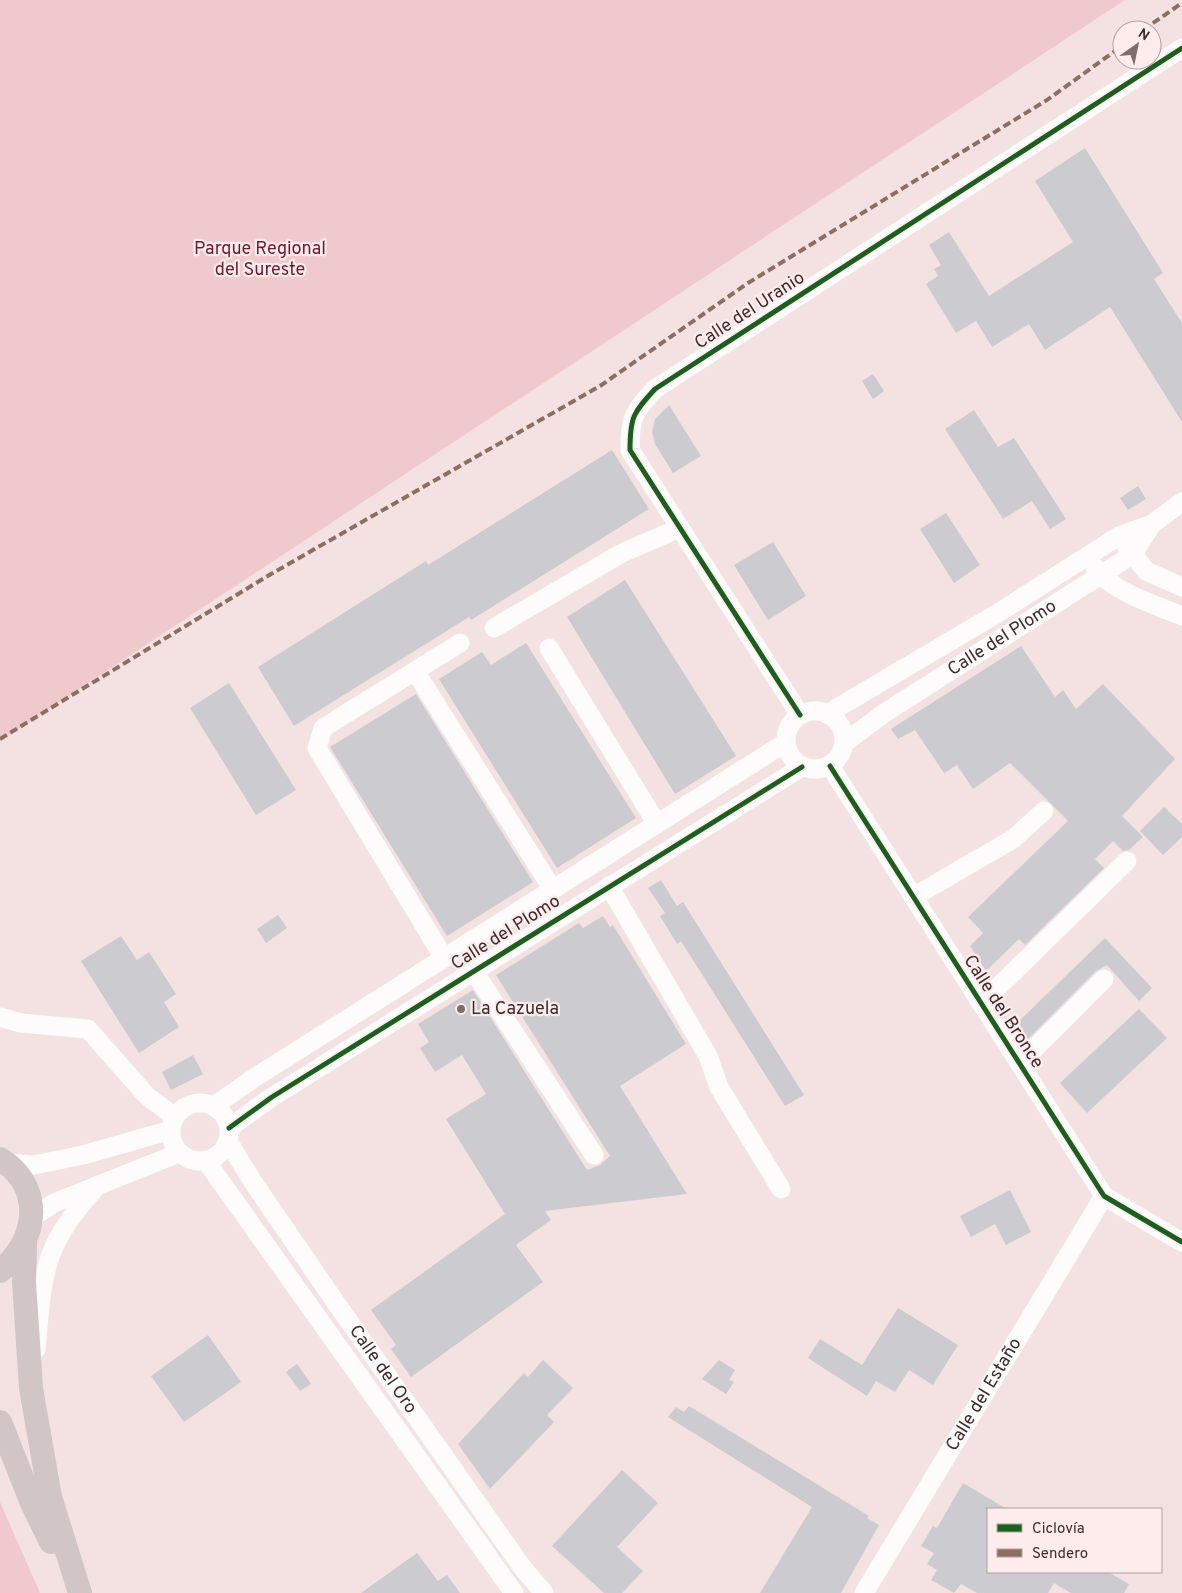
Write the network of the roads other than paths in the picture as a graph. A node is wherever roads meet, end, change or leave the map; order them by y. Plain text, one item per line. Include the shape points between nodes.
1 (1182, 48) edge
2 (1182, 502) edge
3 (1152, 524) junction
4 (680, 528) junction
5 (1119, 536) junction
6 (1132, 555) junction
7 (1087, 557) junction
8 (1101, 576) junction
9 (1182, 587) edge
10 (1182, 616) edge
11 (494, 628) dead end
12 (460, 643) dead end
13 (549, 648) dead end
14 (415, 671) junction
15 (827, 714) junction
16 (800, 715) junction
17 (785, 743) junction
18 (844, 743) junction
19 (830, 766) junction
20 (802, 767) junction
21 (1044, 812) dead end
22 (657, 824) junction
23 (1128, 861) dead end
24 (609, 886) junction
25 (553, 890) junction
26 (913, 897) junction
27 (444, 958) junction
28 (473, 970) junction
29 (1104, 979) dead end
30 (978, 999) junction
31 (0, 1017) edge
32 (1016, 1058) junction
33 (214, 1106) junction
34 (172, 1123) junction
35 (229, 1135) junction
36 (179, 1153) junction
37 (594, 1155) dead end
38 (3, 1161) edge
39 (206, 1161) junction
40 (98, 1185) junction
41 (781, 1189) dead end
42 (1104, 1196) junction
43 (32, 1218) junction
44 (1182, 1242) edge
45 (25, 1244) junction
46 (0, 1271) edge
47 (31, 1388) junction
48 (0, 1422) edge
49 (78, 1593) edge
50 (514, 1593) edge
51 (544, 1593) edge
52 (864, 1593) edge

1 - 4 street, Calle del Uranio via 655,390 634,412 630,450
2 - 3 street, Calle del Plomo
3 - 5 street, Calle del Plomo
3 - 6 street, Calle del Plomo
4 - 11 street via 622,553
4 - 16 street, Calle del Uranio
5 - 6 street
5 - 7 street, Calle del Plomo
6 - 8 street, Calle del Plomo
6 - 9 street via 1146,571
7 - 8 street
7 - 15 street, Calle del Plomo
8 - 10 street via 1127,592
8 - 18 street, Calle del Plomo via 886,712
12 - 14 street
13 - 22 street
14 - 25 street
14 - 27 street via 323,728 317,748
15 - 16 street via 808,712
15 - 18 street via 843,731
16 - 17 street via 791,722
17 - 20 street via 791,757
17 - 22 street, Calle del Plomo
18 - 19 street via 837,760
19 - 20 street via 811,770
19 - 26 street, Calle del Bronce
20 - 24 street, Calle del Plomo
21 - 26 street via 1013,839
22 - 25 street, Calle del Plomo
23 - 30 street via 997,988
24 - 28 street, Calle del Plomo
24 - 41 street via 708,1056 719,1087
25 - 27 street, Calle del Plomo
26 - 30 street, Calle del Bronce
27 - 33 street, Calle del Plomo
28 - 35 street, Calle del Plomo via 272,1097
28 - 37 street
29 - 32 street via 1034,1049
30 - 32 street, Calle del Bronce
31 - 34 street via 21,1023 88,1029
32 - 42 street, Calle del Bronce
33 - 34 street via 200,1102 185,1106
33 - 35 street via 227,1120
34 - 36 street via 172,1142
34 - 38 street via 108,1149 34,1165
35 - 39 street via 223,1150
35 - 51 street, Calle del Oro via 257,1188 327,1290
36 - 39 street via 191,1160
36 - 40 street
38 - 43 main road via 21,1178 29,1197
39 - 50 street
40 - 43 street via 54,1203
40 - 47 street via 58,1238 46,1270
42 - 44 street, Calle del Bronce
42 - 52 street, Calle del Estaño
43 - 45 main road
45 - 46 main road via 14,1260
45 - 47 main road via 24,1282
47 - 49 main road via 50,1497
48 - 49 main road via 32,1503

